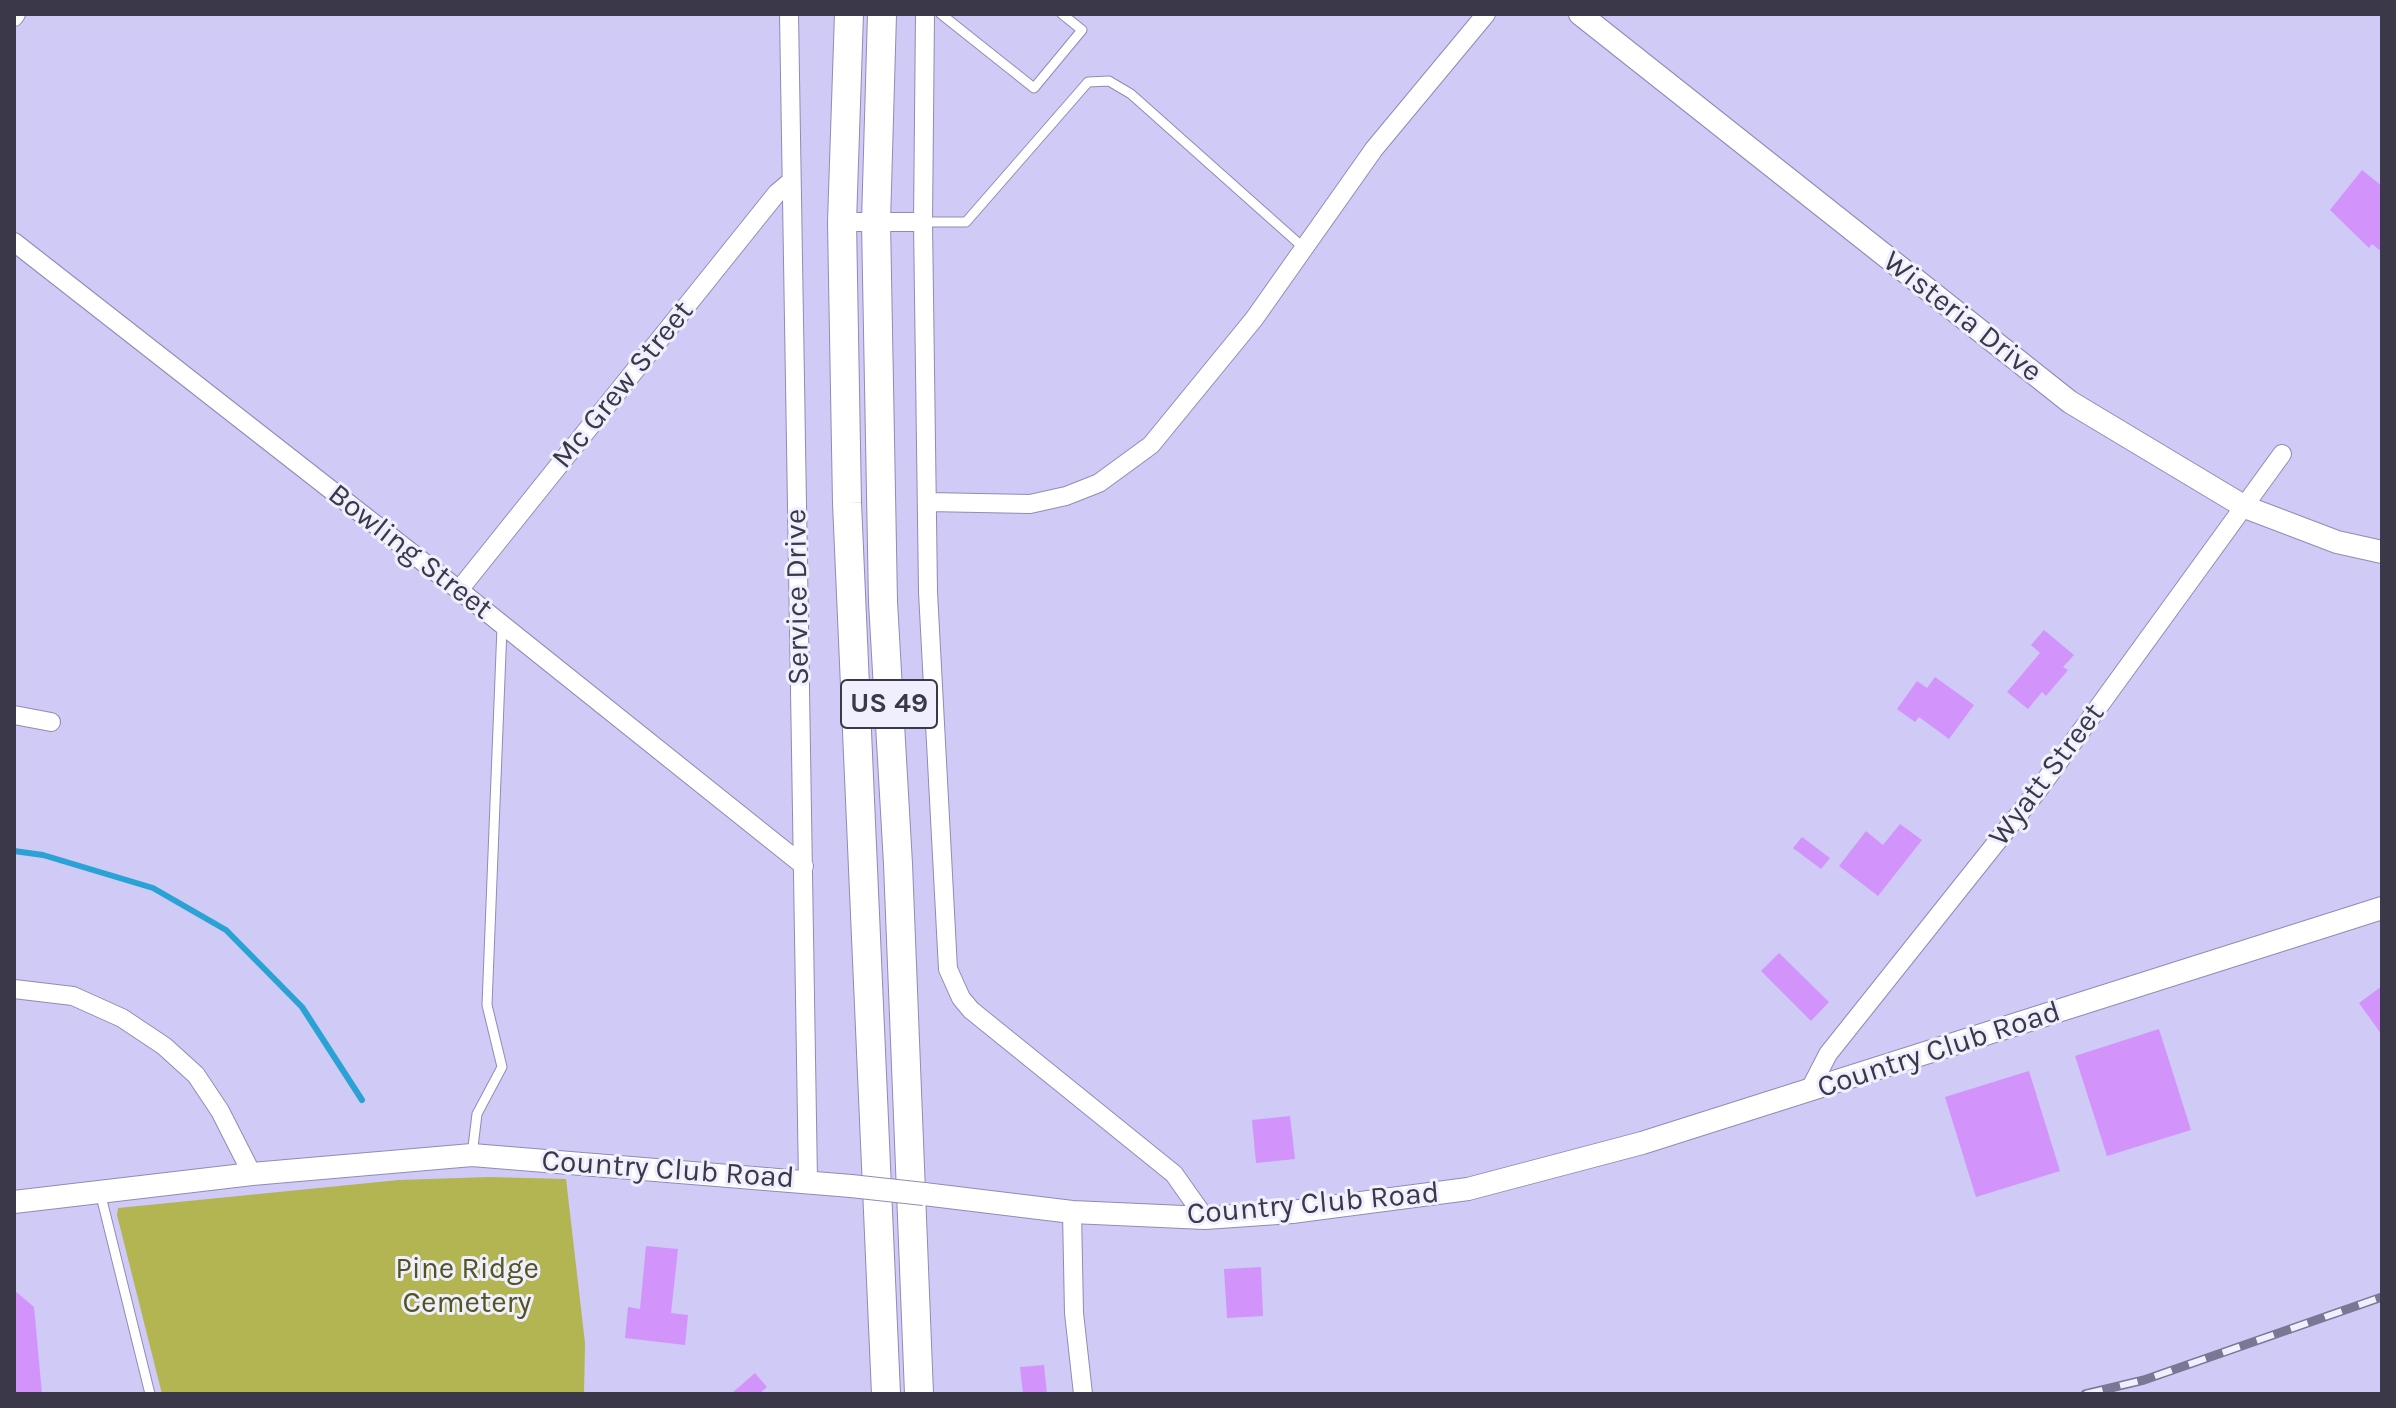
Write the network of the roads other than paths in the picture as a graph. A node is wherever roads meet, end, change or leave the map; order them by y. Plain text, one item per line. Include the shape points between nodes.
1 (789, 14) edge
2 (849, 14) edge
3 (882, 14) edge
4 (925, 14) edge
5 (941, 14) edge
6 (1062, 14) edge
7 (1486, 14) edge
8 (1580, 14) edge
9 (790, 182) junction
10 (842, 222) junction
11 (876, 222) junction
12 (923, 222) junction
13 (14, 242) edge
14 (1305, 249) junction
15 (2282, 454) dead end
16 (928, 502) junction
17 (2245, 507) junction
18 (2382, 552) edge
19 (459, 590) junction
20 (502, 625) junction
21 (14, 715) edge
22 (51, 722) dead end
23 (804, 866) junction
24 (2382, 908) edge
25 (14, 989) edge
26 (1809, 1091) junction
27 (472, 1155) junction
28 (252, 1174) junction
29 (808, 1180) junction
30 (100, 1192) junction
31 (14, 1202) edge
32 (1072, 1212) junction
33 (1205, 1218) junction
34 (150, 1394) edge
35 (886, 1394) edge
36 (919, 1394) edge
37 (1083, 1394) edge

1 - 9 street, Service Drive
2 - 10 main road, US 49
3 - 11 main road, US 49
4 - 12 street
5 - 6 lane via 1034,88 1082,30
7 - 14 street via 1374,149
8 - 17 street, Wisteria Drive via 2070,402
9 - 19 street, Mc Grew Street
9 - 23 street, Service Drive
10 - 11 street
10 - 35 main road, US 49 via 847,503
11 - 12 street
11 - 36 main road, US 49 via 883,602
12 - 14 lane via 966,222 1088,82 1109,81 1131,94
12 - 16 street
13 - 19 street, Bowling Street
14 - 16 street via 1181,411 1126,466 1099,483 1030,504
15 - 17 street, Wyatt Street
16 - 33 street via 945,953 953,985 971,1010 1174,1174
17 - 18 street, Wisteria Drive via 2337,542
17 - 26 street, Wyatt Street via 2039,789 1828,1054
19 - 20 street, Bowling Street
20 - 23 street, Bowling Street
20 - 27 lane via 487,1005 502,1067 477,1114
21 - 22 street
23 - 29 street, Service Drive
24 - 26 street, Country Club Road
25 - 28 street via 73,996 122,1018 164,1046 196,1075
26 - 33 street, Country Club Road via 1627,1148 1468,1189
27 - 28 street, Country Club Road
27 - 29 street, Country Club Road
28 - 30 street, Country Club Road
29 - 32 street, Country Club Road, bridge
30 - 31 street, Country Club Road
30 - 34 lane
32 - 33 street, Country Club Road
32 - 37 street via 1074,1313

